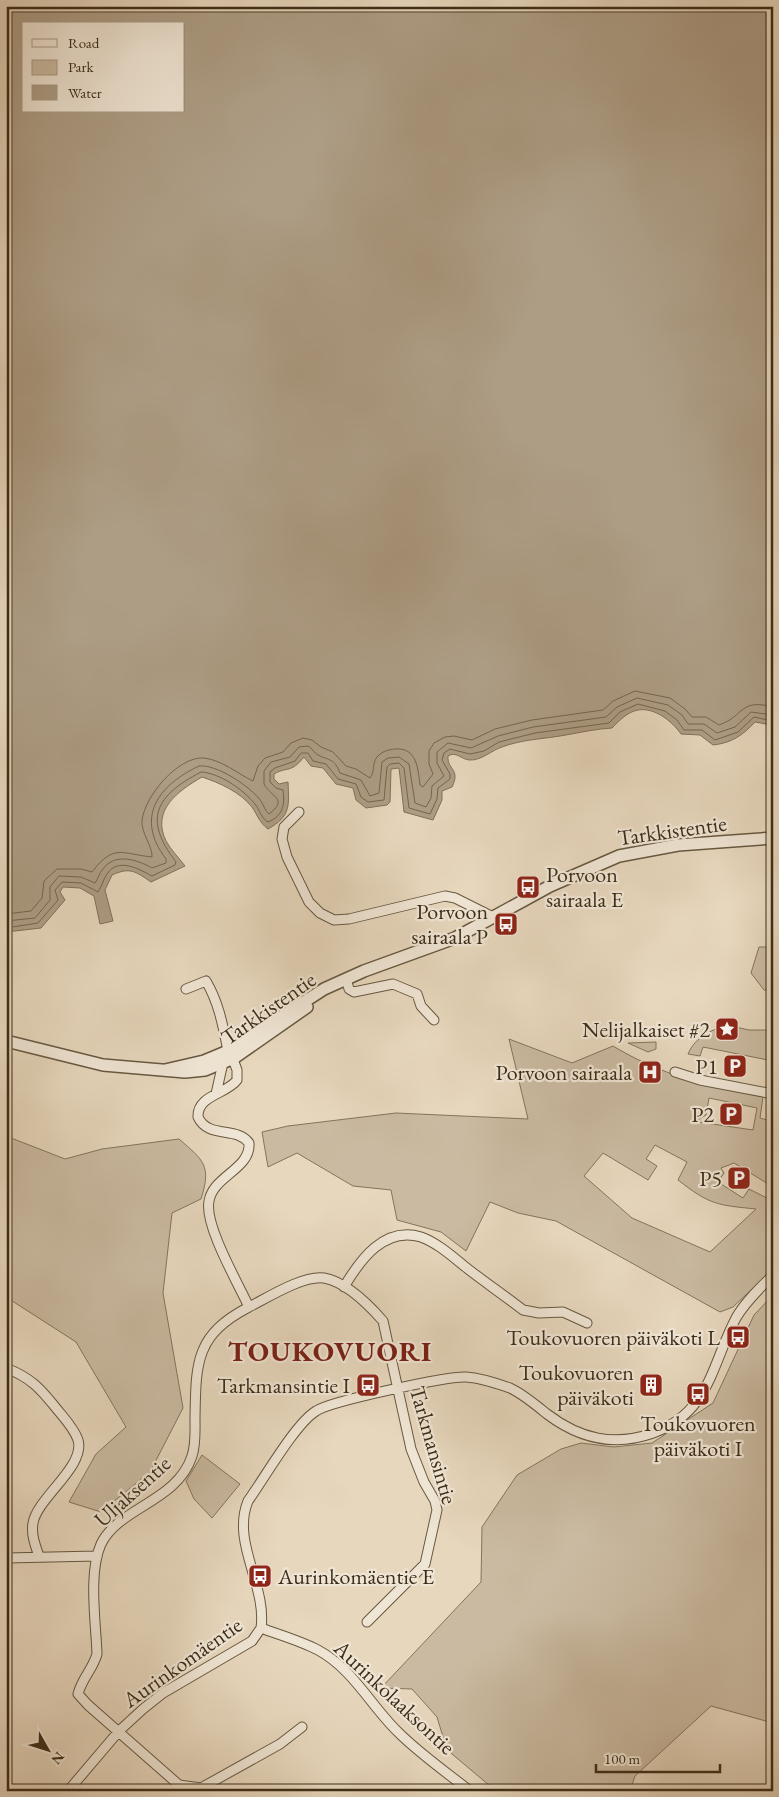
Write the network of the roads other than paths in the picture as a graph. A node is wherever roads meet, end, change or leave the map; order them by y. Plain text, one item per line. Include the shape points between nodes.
1 (299, 812) dead end
2 (773, 838) edge
3 (495, 918) junction
4 (341, 982) junction
5 (186, 989) dead end
6 (434, 1020) dead end
7 (6, 1041) edge
8 (231, 1054) junction
9 (221, 1064) junction
10 (165, 1070) junction
11 (675, 1072) dead end
12 (216, 1094) junction
13 (773, 1094) edge
14 (773, 1275) edge
15 (344, 1287) junction
16 (249, 1307) junction
17 (587, 1323) dead end
18 (6, 1368) edge
19 (398, 1389) junction
20 (39, 1556) junction
21 (97, 1556) junction
22 (6, 1558) edge
23 (367, 1622) dead end
24 (261, 1628) junction
25 (302, 1727) dead end
26 (119, 1731) junction
27 (68, 1791) edge
28 (470, 1791) edge

1 - 3 street via 284,827 282,839 309,902 320,913 334,920 349,919 444,896 455,898
2 - 3 street, Tarkkistentie via 678,845 619,856 550,886
3 - 4 street, Tarkkistentie via 455,938
4 - 6 street via 354,992 393,984 417,994 421,1006
4 - 8 street, Tarkkistentie via 282,1026
5 - 8 street via 206,981 215,995
7 - 10 street, Tarkkistentie via 103,1065
8 - 9 street, Tarkkistentie
8 - 10 street, Tarkkistentie
8 - 12 street via 237,1080
9 - 10 street, Tarkkistentie via 195,1071
9 - 12 street
11 - 13 street
12 - 16 street via 199,1109 200,1121 211,1130 246,1139 250,1150 243,1162 212,1191 208,1217
14 - 19 street, Aurinkomäentie via 737,1317 704,1394 689,1411 653,1433 624,1439 597,1439 578,1434 512,1389 484,1380 464,1377
15 - 16 street, Tarkmansintie via 324,1278 305,1280
15 - 17 street via 378,1243 398,1236 420,1237 439,1246 523,1310 563,1312
15 - 19 street, Tarkmansintie via 383,1320
16 - 21 street, Uljaksentie via 217,1328 199,1356 193,1456 184,1472 167,1491 109,1532
18 - 20 street via 25,1376 39,1387 79,1441 68,1471 34,1517 33,1537
19 - 23 street, Tarkmansintie via 412,1449 437,1510 425,1564
19 - 24 street, Aurinkomäentie via 317,1410 304,1421 248,1501 242,1527
20 - 21 street
20 - 22 street
21 - 26 street, Uljaksentie via 97,1654 94,1666 81,1681 78,1694
24 - 26 street, Aurinkomäentie via 252,1641 164,1692
24 - 28 street, Aurinkolaaksontie via 319,1650 340,1666 357,1681 374,1708 398,1732
25 - 26 street, Uljaksentie via 280,1744 201,1788 179,1785
26 - 27 street, Aurinkomäentie

